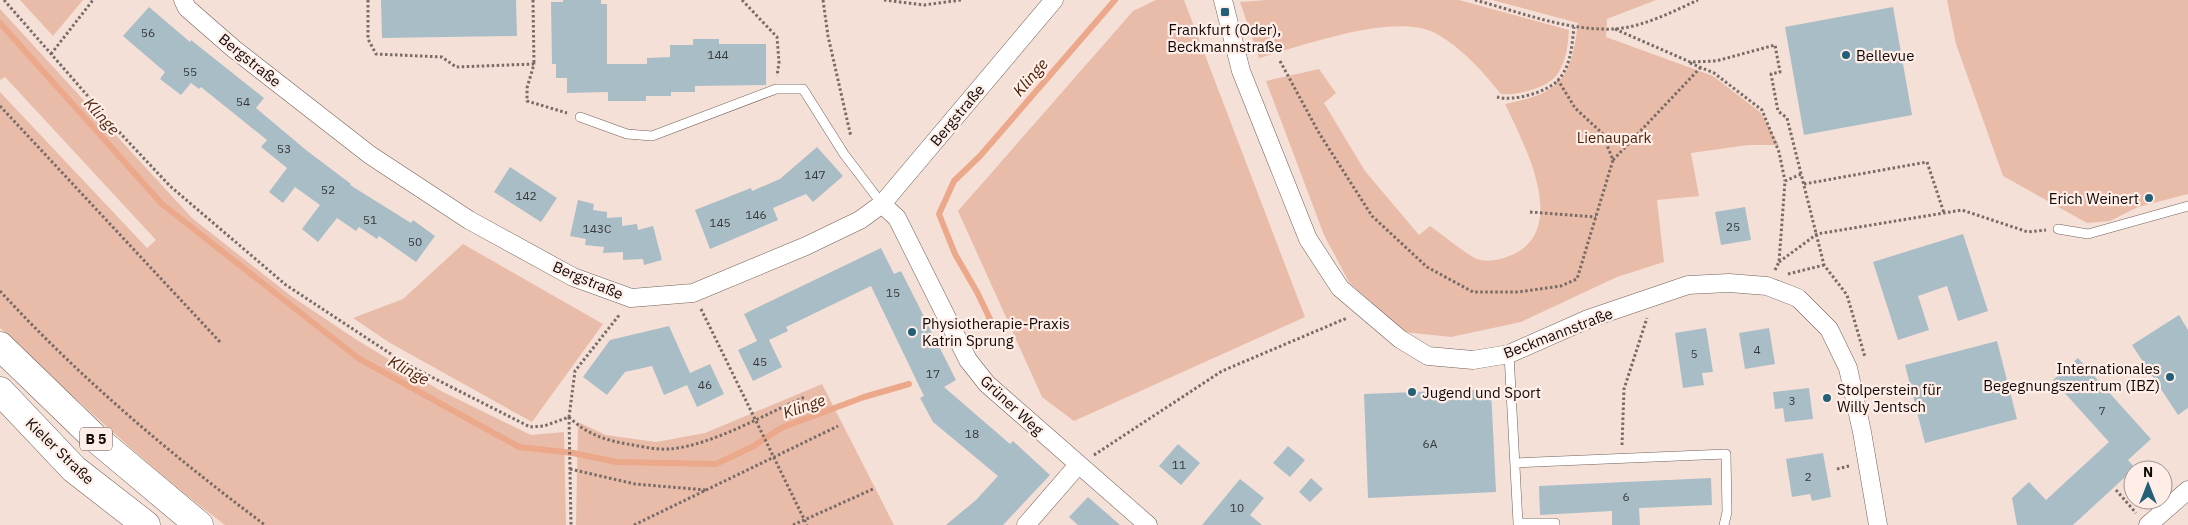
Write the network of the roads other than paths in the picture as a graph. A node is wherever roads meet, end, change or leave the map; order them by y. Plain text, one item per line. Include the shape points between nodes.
1 (183, 0) edge
2 (1054, 0) edge
3 (1223, 0) edge
4 (580, 117) road end
5 (882, 204) junction
6 (2188, 206) edge
7 (2058, 229) road end
8 (0, 346) edge
9 (1509, 354) junction
10 (0, 391) edge
11 (1514, 463) junction
12 (1078, 465) junction
13 (2188, 490) edge
14 (2144, 522) edge
15 (146, 525) edge
16 (199, 525) edge
17 (1026, 525) edge
18 (1148, 525) edge
19 (1555, 525) edge
20 (1724, 525) edge
21 (1878, 525) edge

1 - 5 street, Bergstraße via 187,8 234,49 370,156 469,220 556,268 631,298 693,293 806,246 860,220
2 - 5 street, Bergstraße
3 - 9 street, Beckmannstraße via 1241,71 1308,239 1340,288 1400,339 1428,356 1473,360
4 - 5 lane via 627,134 652,136 776,89 803,89 844,154
5 - 12 street, Grüner Weg via 897,218 968,360 987,384
6 - 7 lane via 2088,234
8 - 16 main road, B 5 via 94,437
9 - 11 lane
9 - 21 street, Beckmannstraße via 1588,320 1688,285 1769,282 1798,298 1829,329 1848,368
10 - 15 main road, Kieler Straße / B 5 via 74,468
11 - 19 lane via 1518,523
11 - 20 lane via 1726,454 1727,512
12 - 17 street
12 - 18 street, Grüner Weg
13 - 14 street

